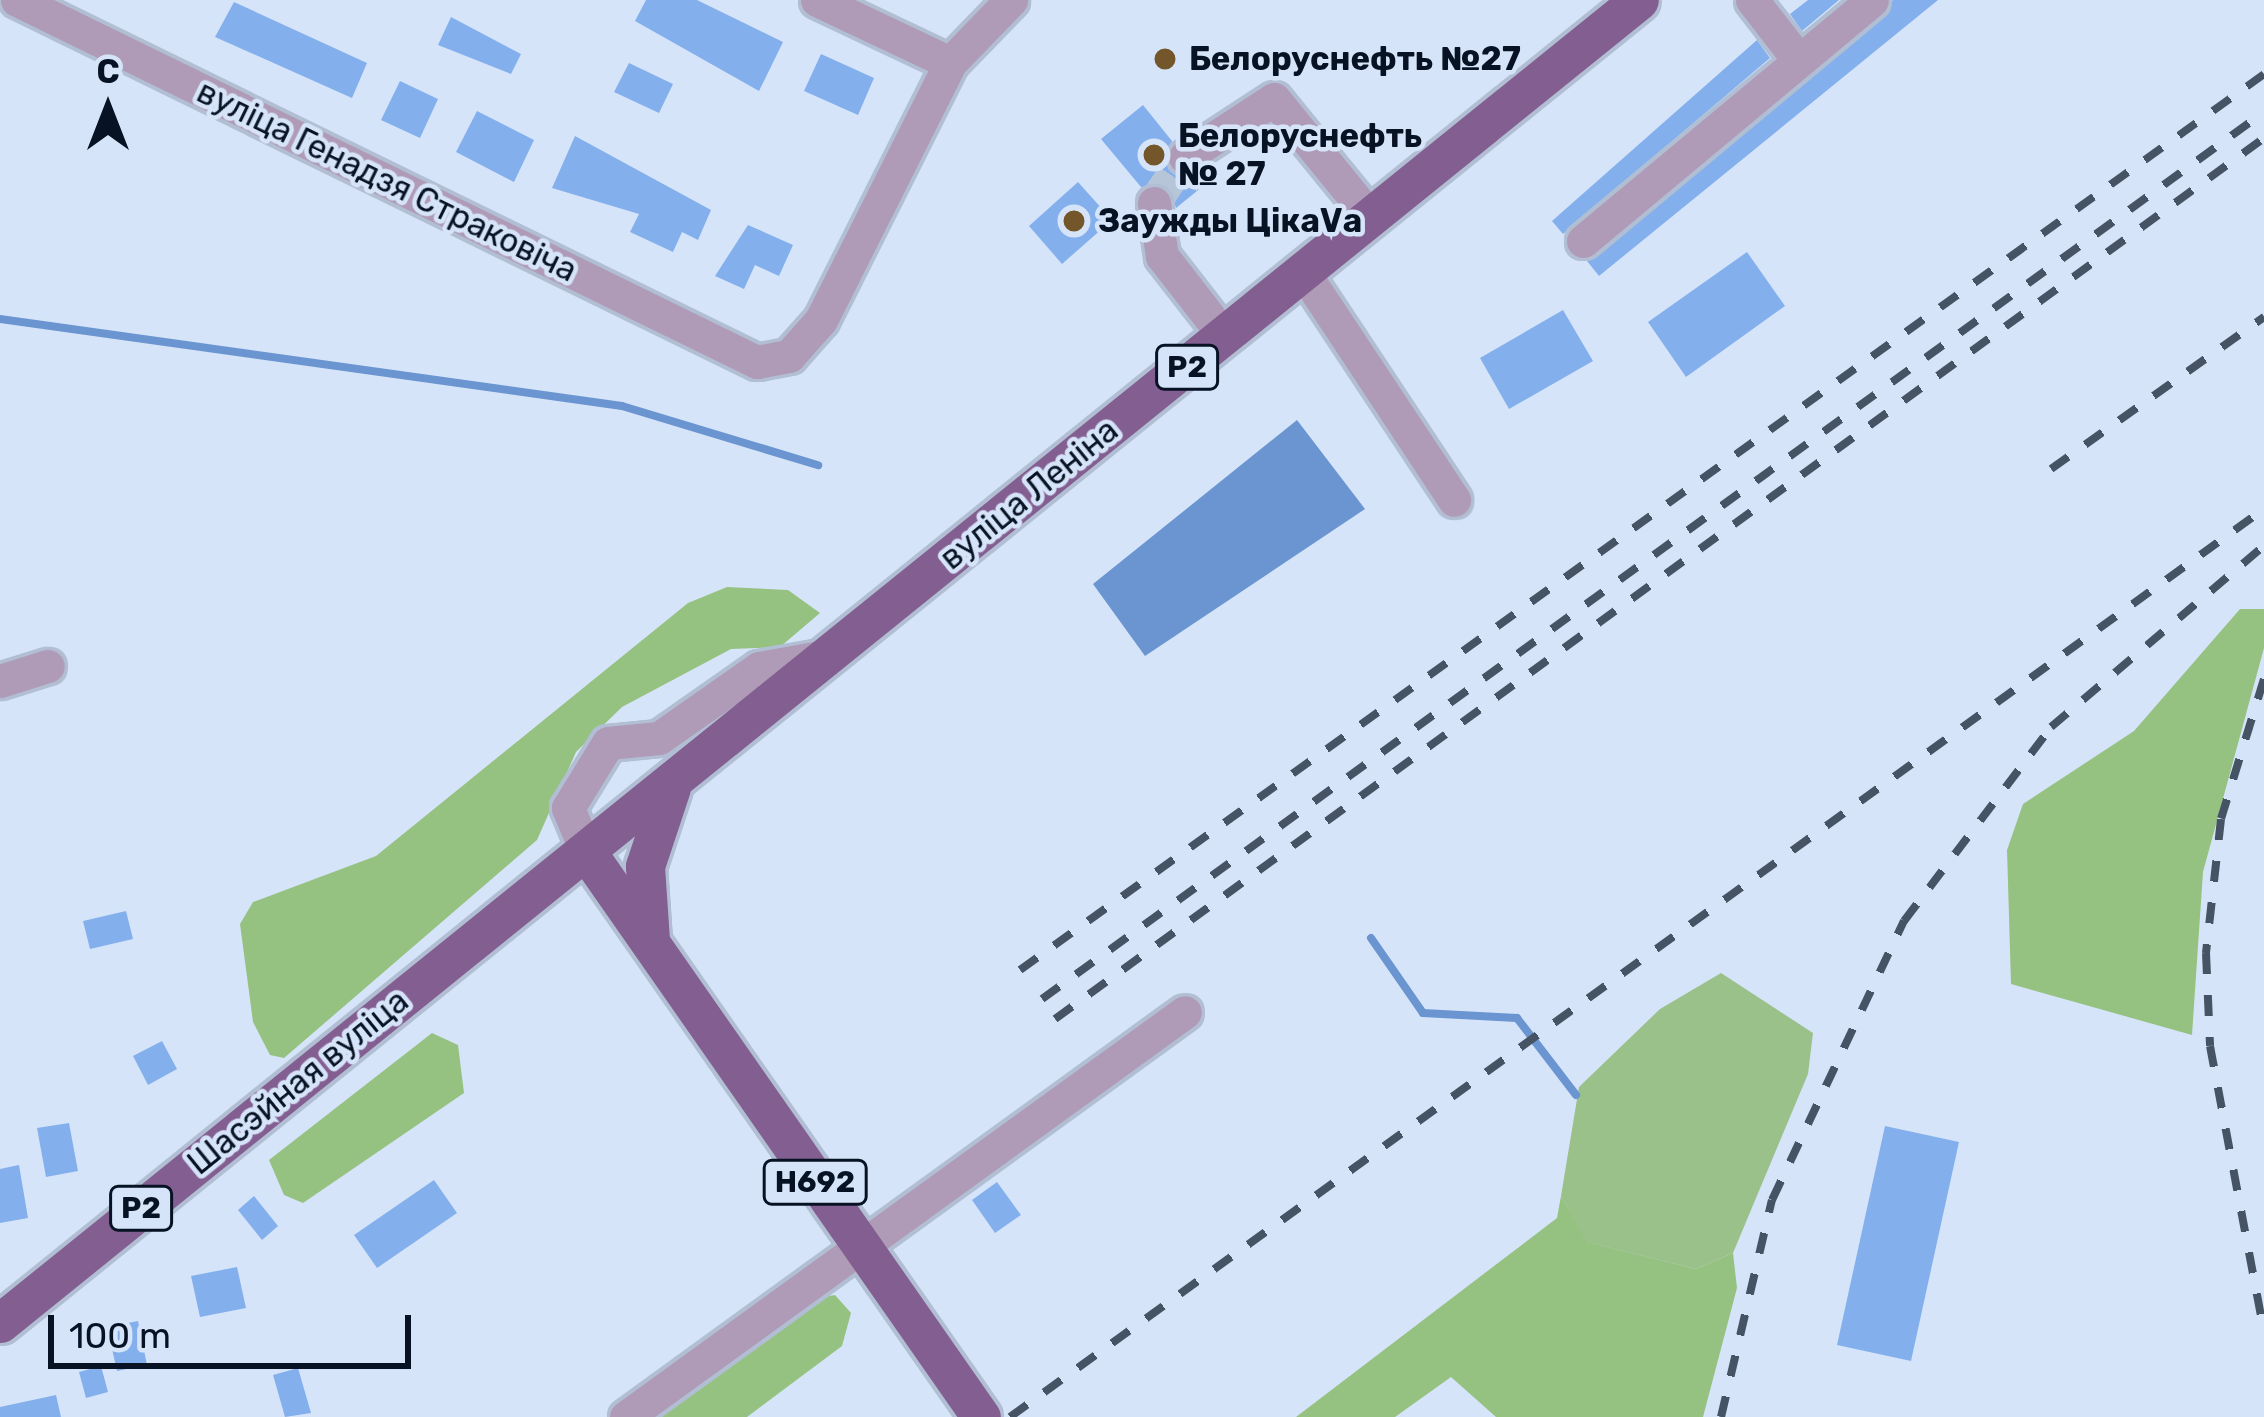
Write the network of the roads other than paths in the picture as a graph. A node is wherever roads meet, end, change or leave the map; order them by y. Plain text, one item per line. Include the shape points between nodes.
1 (17, 0) edge
2 (817, 0) edge
3 (1011, 0) edge
4 (1639, 0) edge
5 (1752, 0) edge
6 (1872, 0) edge
7 (1797, 58) junction
8 (950, 63) junction
9 (1185, 157) tunnel mouth
10 (1154, 203) dead end
11 (1371, 218) junction
12 (1583, 242) dead end
13 (1304, 273) junction
14 (1225, 338) junction
15 (1454, 500) dead end
16 (826, 656) junction
17 (47, 666) dead end
18 (0, 681) edge
19 (677, 777) junction
20 (586, 851) junction
21 (651, 945) junction
22 (1185, 1012) dead end
23 (862, 1249) junction
24 (0, 1323) edge
25 (626, 1417) edge
26 (981, 1417) edge

1 - 8 street, вуліца Генадзя Страковіча via 757,362 789,356 821,320
2 - 8 street
3 - 8 street
4 - 11 main road, вуліца Леніна / Р2
5 - 7 street
6 - 7 street
7 - 12 street
9 - 11 street via 1274,99
10 - 14 street via 1162,256
11 - 13 main road, вуліца Леніна / Р2
13 - 14 main road, вуліца Леніна / Р2
13 - 15 street
14 - 16 main road, вуліца Леніна / Р2
16 - 19 main road, вуліца Леніна / Р2
16 - 20 street via 759,668 658,738 608,743 568,808
17 - 18 street
19 - 20 main road, вуліца Леніна / Р2
19 - 21 main road via 645,866
20 - 21 main road, Н692
20 - 24 main road, Шасэйная вуліца / Р2
21 - 23 main road, Н692
22 - 23 street
23 - 25 street
23 - 26 main road, Н692

